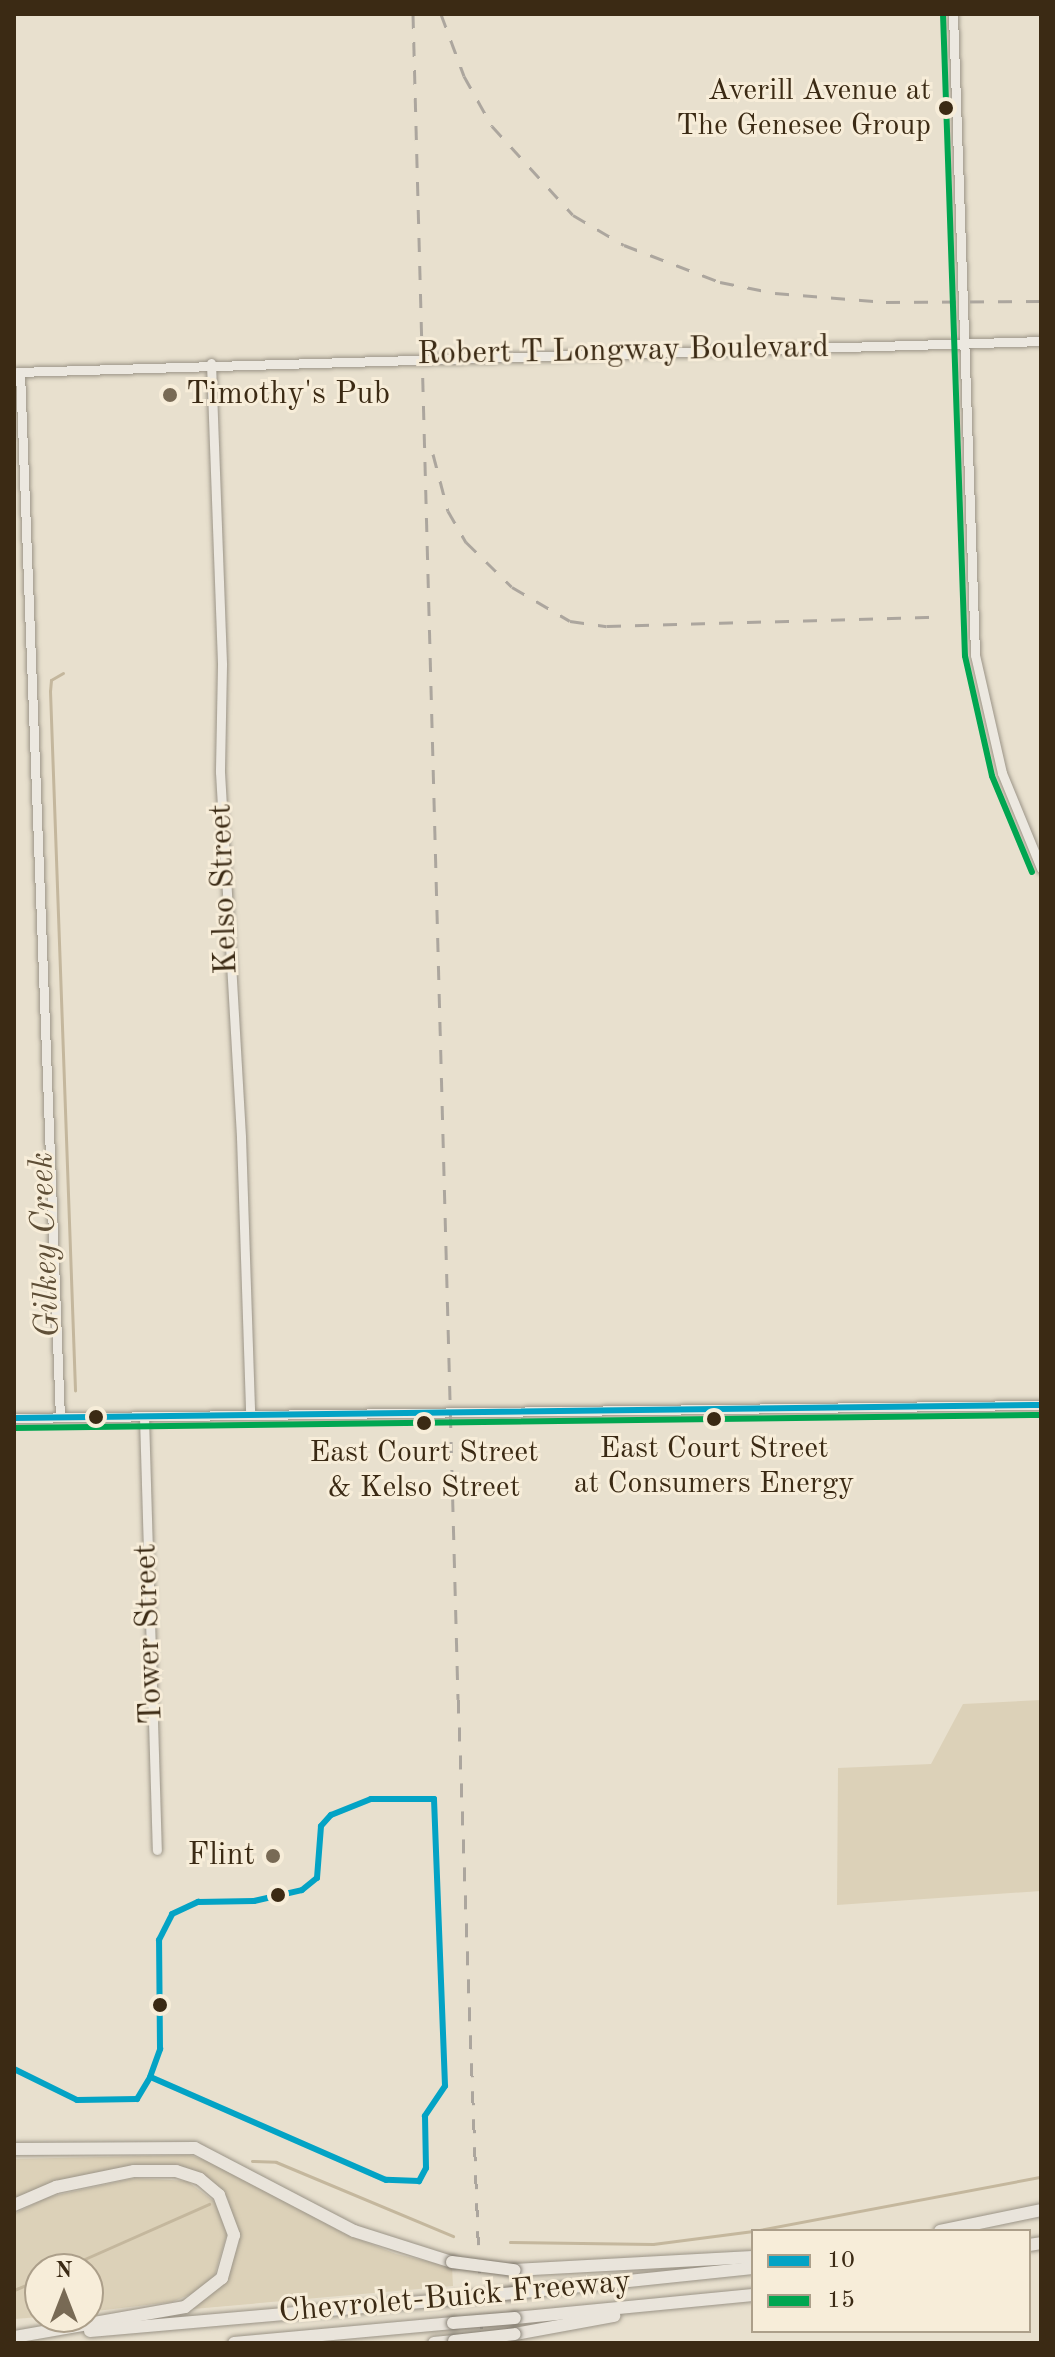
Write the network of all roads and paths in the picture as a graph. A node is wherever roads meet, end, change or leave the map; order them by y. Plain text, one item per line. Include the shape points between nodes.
1 (953, 14) edge
2 (1041, 341) edge
3 (961, 345) junction
4 (211, 363) junction
5 (17, 372) edge
6 (1041, 868) edge
7 (1041, 1405) edge
8 (250, 1415) junction
9 (60, 1417) junction
10 (144, 1417) junction
11 (14, 1418) edge
12 (157, 1850) dead end
13 (14, 2149) edge
14 (14, 2205) edge
15 (1041, 2210) edge
16 (950, 2229) edge
17 (751, 2257) edge
18 (751, 2268) edge
19 (751, 2295) edge
20 (674, 2304) junction
21 (14, 2337) edge
22 (234, 2343) edge
23 (434, 2343) edge

1 - 3 street
2 - 3 street, Robert T Longway Boulevard
3 - 4 street, Robert T Longway Boulevard
3 - 6 street via 975,655 1002,773
4 - 5 street, Robert T Longway Boulevard
4 - 8 street, Kelso Street via 222,665 220,772
5 - 9 street
7 - 8 street
8 - 10 street
9 - 10 street
9 - 11 street
10 - 12 street, Tower Street
13 - 17 highway, bridge via 195,2148 354,2231 452,2262 514,2270
14 - 21 highway via 43,2191 87,2181 149,2169 176,2171 200,2179 219,2195 234,2235 222,2278 185,2307
15 - 16 highway
18 - 21 highway, Chevrolet-Buick Freeway, bridge
19 - 20 highway, Chevrolet-Buick Freeway
20 - 22 highway, Chevrolet-Buick Freeway, bridge
20 - 23 highway, bridge via 515,2334

